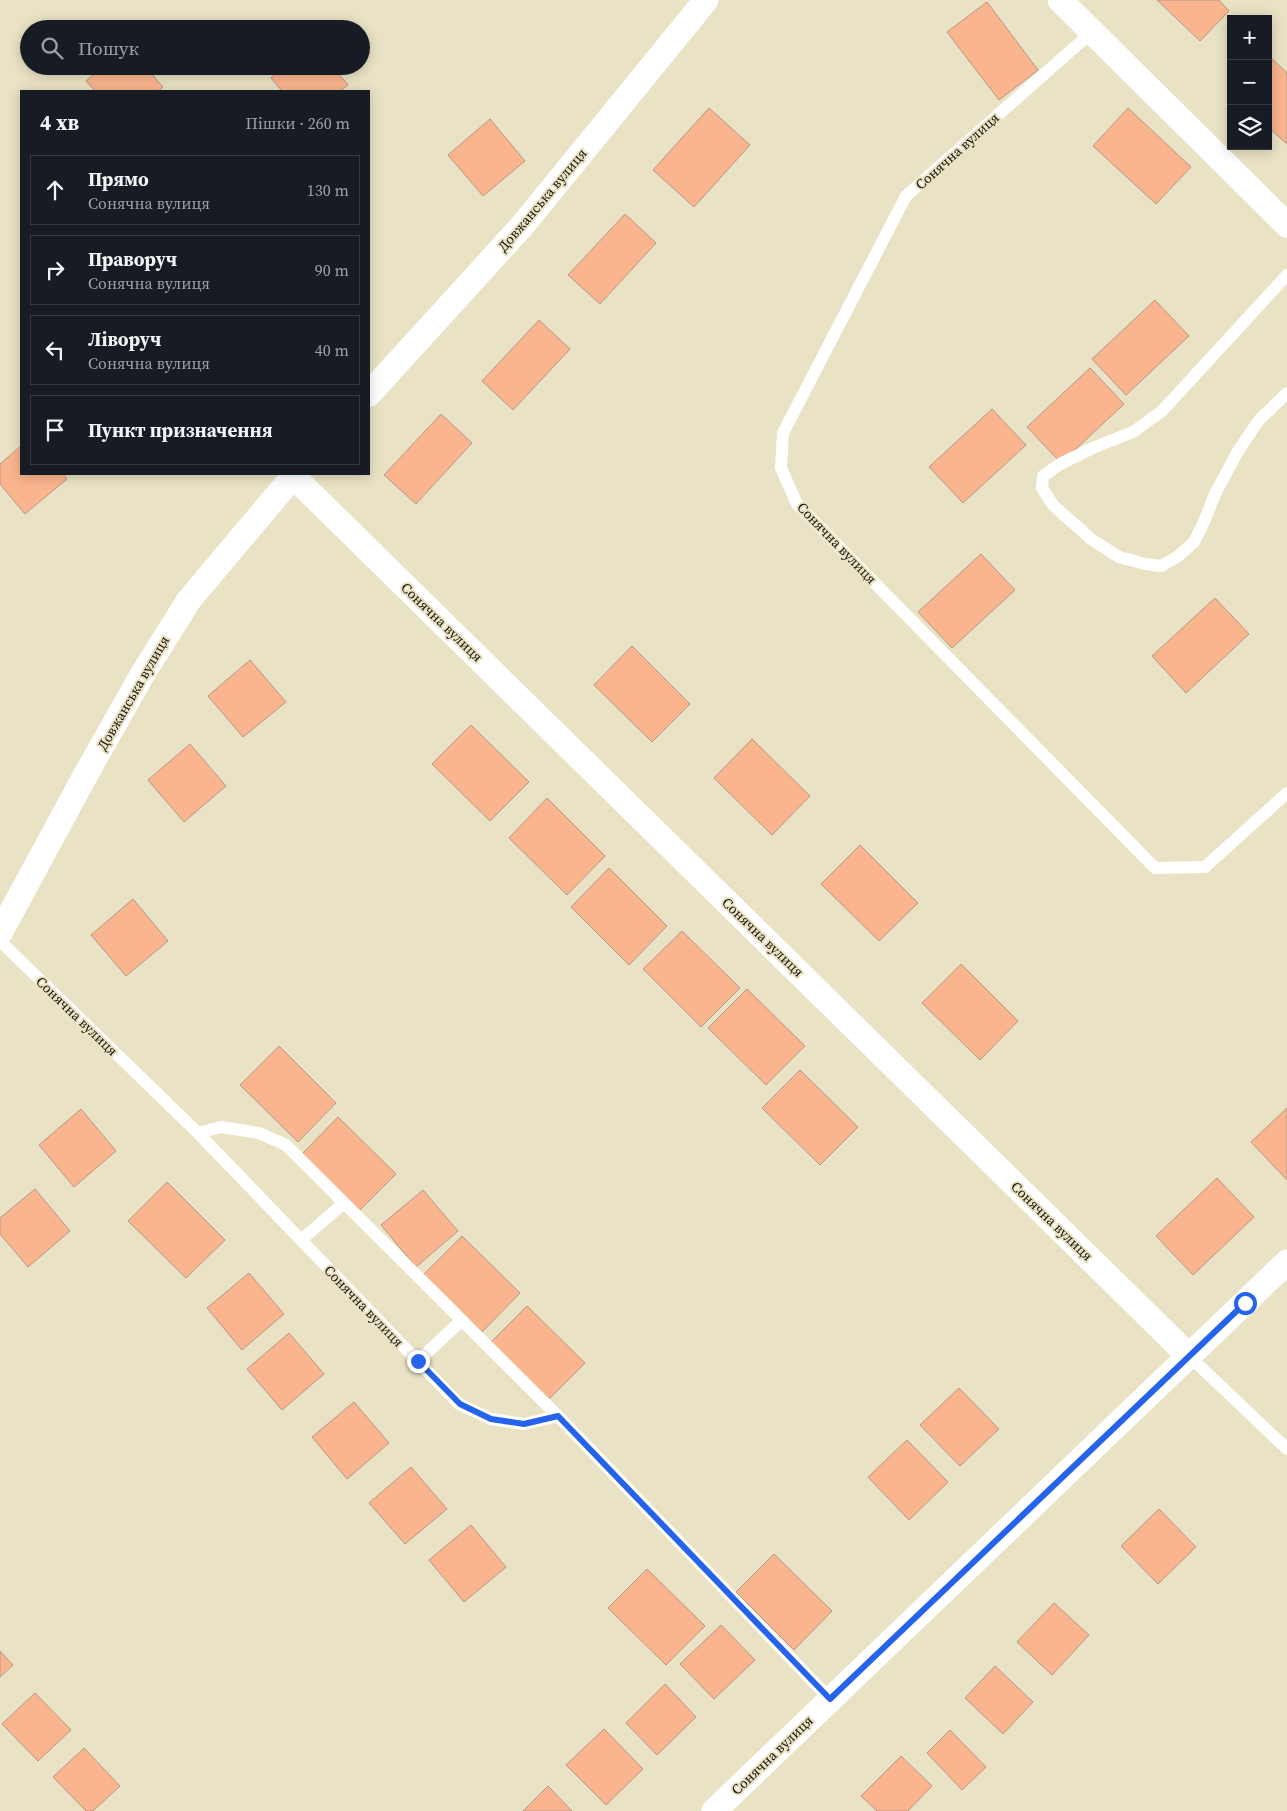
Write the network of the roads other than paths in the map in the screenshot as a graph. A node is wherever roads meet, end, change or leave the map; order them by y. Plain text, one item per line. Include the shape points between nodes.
1 (706, 0) edge
2 (1060, 0) edge
3 (1092, 32) junction
4 (1287, 225) edge
5 (1287, 275) edge
6 (370, 393) edge
7 (1287, 393) edge
8 (294, 475) edge
9 (1287, 793) edge
10 (0, 933) edge
11 (0, 941) edge
12 (198, 1133) junction
13 (344, 1202) junction
14 (301, 1240) junction
15 (1287, 1262) edge
16 (462, 1320) junction
17 (1190, 1357) junction
18 (418, 1361) junction
19 (558, 1416) junction
20 (1287, 1449) edge
21 (830, 1699) junction
22 (714, 1811) edge

1 - 6 street, Довжанська вулиця via 522,226
2 - 3 street
3 - 4 street
3 - 9 lane, Сонячна вулиця via 906,196 783,433 781,468 797,504 1155,868 1204,867
5 - 7 lane via 1162,411 1133,432 1060,464 1043,476 1042,488 1053,505 1091,539 1119,557 1161,566 1194,542 1238,451 1259,420
8 - 10 street, Довжанська вулиця via 189,600 142,675
8 - 17 street, Сонячна вулиця
11 - 12 lane, Сонячна вулиця
12 - 13 lane via 221,1127 258,1133 286,1145
12 - 14 lane, Сонячна вулиця
13 - 14 lane
13 - 16 lane
14 - 18 lane, Сонячна вулиця
15 - 17 street, Сонячна вулиця
16 - 18 lane
16 - 19 lane
17 - 20 lane
17 - 21 street, Сонячна вулиця
18 - 19 lane, Сонячна вулиця via 460,1404 491,1419 524,1424
19 - 21 lane
21 - 22 street, Сонячна вулиця

